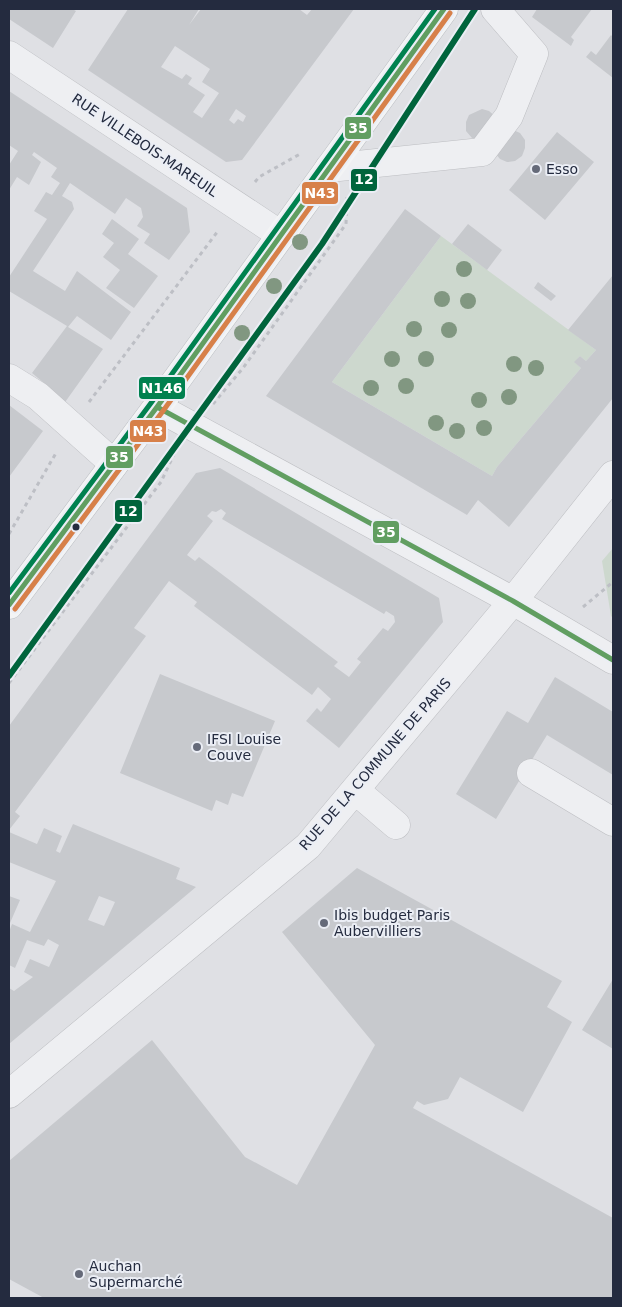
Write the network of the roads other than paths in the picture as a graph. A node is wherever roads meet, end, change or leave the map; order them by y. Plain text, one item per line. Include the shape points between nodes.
1 (444, 9) edge
2 (495, 9) edge
3 (9, 55) edge
4 (329, 168) junction
5 (281, 235) junction
6 (9, 378) edge
7 (157, 407) junction
8 (114, 464) junction
9 (613, 475) edge
10 (512, 601) junction
11 (9, 606) edge
12 (613, 660) edge
13 (531, 773) dead end
14 (355, 790) junction
15 (613, 822) edge
16 (396, 825) dead end
17 (9, 1094) edge

1 - 4 main road
2 - 4 street via 534,54 509,116 482,152
3 - 5 street, RUE VILLEBOIS-MAREUIL
4 - 5 main road
5 - 7 main road
6 - 8 street via 38,396
7 - 8 main road
7 - 10 street
8 - 11 main road
9 - 10 street, RUE DE LA COMMUNE DE PARIS
10 - 12 street
10 - 14 street, RUE DE LA COMMUNE DE PARIS
13 - 15 street
14 - 16 street
14 - 17 street, RUE DE LA COMMUNE DE PARIS via 308,846

